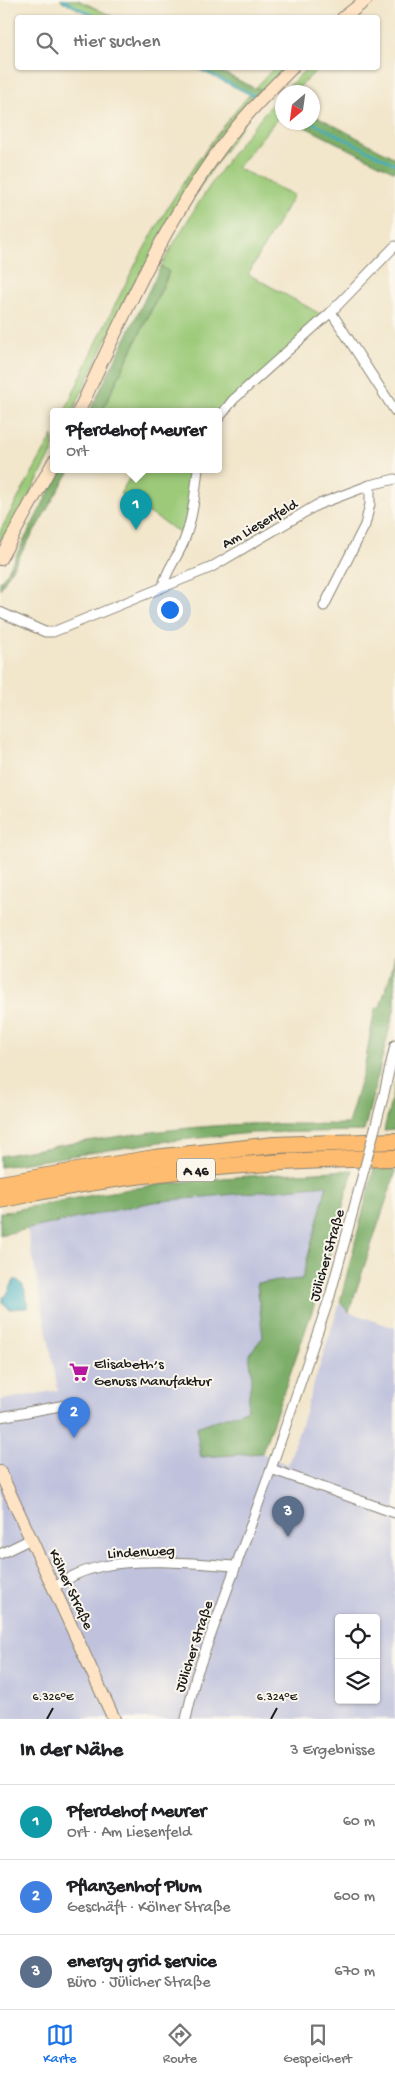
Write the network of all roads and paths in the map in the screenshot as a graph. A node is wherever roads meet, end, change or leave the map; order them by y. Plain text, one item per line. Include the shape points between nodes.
1 (366, 0) edge
2 (347, 15) edge
3 (290, 70) edge
4 (395, 246) edge
5 (331, 312) junction
6 (80, 408) edge
7 (395, 411) edge
8 (222, 414) edge
9 (50, 467) edge
10 (197, 473) edge
11 (395, 479) edge
12 (370, 485) junction
13 (0, 559) edge
14 (163, 586) junction
15 (324, 606) dead end
16 (0, 612) edge
17 (395, 1045) edge
18 (395, 1141) edge
19 (395, 1158) edge
20 (0, 1184) edge
21 (0, 1200) edge
22 (71, 1404) dead end
23 (0, 1417) edge
24 (271, 1469) junction
25 (0, 1472) edge
26 (395, 1512) edge
27 (31, 1539) junction
28 (0, 1554) edge
29 (234, 1566) junction
30 (53, 1587) junction
31 (114, 1719) edge
32 (186, 1719) edge

1 - 2 main road
3 - 6 main road via 240,123 184,204 114,334
4 - 5 street
5 - 7 street
5 - 8 street via 233,400
9 - 13 main road
10 - 14 street via 188,530
11 - 12 street, Am Liesenfeld
12 - 14 street, Am Liesenfeld via 318,505 210,568
12 - 15 street via 365,525
14 - 16 street, Am Liesenfeld via 53,632 38,630
17 - 24 street, Jülicher Straße, bridge via 330,1296
18 - 20 highway, A 46 via 274,1145 154,1158
19 - 21 highway, A 46 via 274,1162 158,1174
22 - 23 street
24 - 26 street
24 - 29 street, Jülicher Straße
25 - 27 main road, Kölner Straße
27 - 28 street
27 - 30 main road, Kölner Straße
29 - 30 street, Lindenweg via 190,1562 103,1566
29 - 32 street, Jülicher Straße via 196,1676
30 - 31 main road, Kölner Straße

